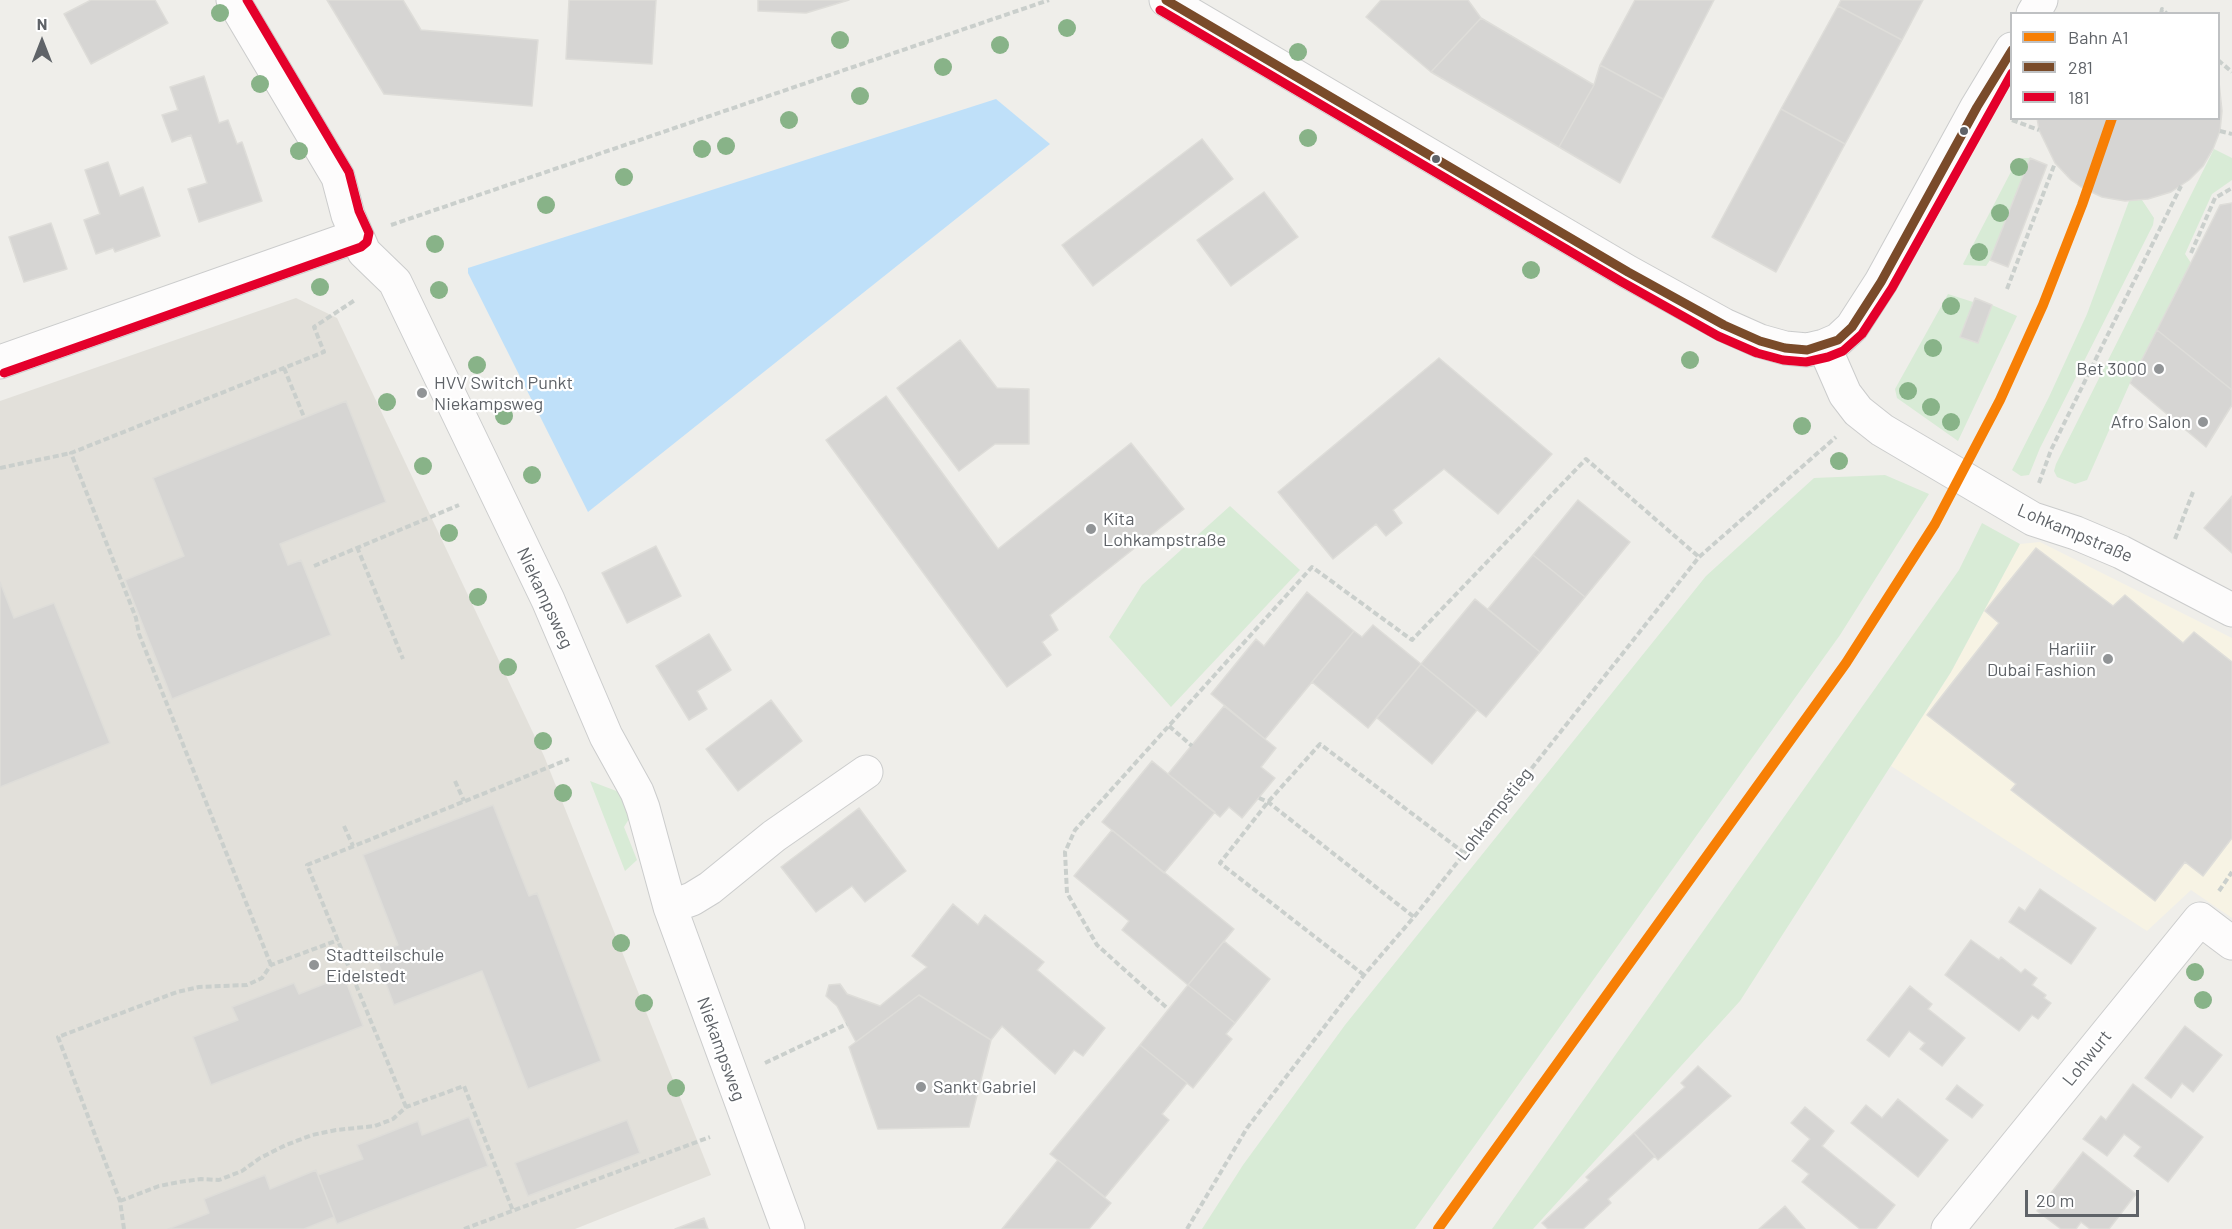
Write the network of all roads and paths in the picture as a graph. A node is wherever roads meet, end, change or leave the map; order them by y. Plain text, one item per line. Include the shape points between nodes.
1 (233, 0) edge
2 (1049, 0) edge
3 (1166, 0) edge
4 (2010, 53) edge
5 (2220, 62) edge
6 (2232, 72) edge
7 (2220, 131) dead end
8 (2232, 134) edge
9 (2055, 163) dead end
10 (2181, 186) dead end
11 (2232, 188) edge
12 (369, 232) junction
13 (2191, 253) dead end
14 (2007, 290) dead end
15 (355, 300) dead end
16 (1824, 346) junction
17 (0, 362) edge
18 (284, 368) junction
19 (304, 417) dead end
20 (1842, 433) dead end
21 (71, 453) junction
22 (0, 468) edge
23 (2037, 486) dead end
24 (2193, 492) dead end
25 (459, 505) dead end
26 (2173, 543) dead end
27 (357, 547) junction
28 (1699, 557) junction
29 (314, 566) dead end
30 (2232, 610) edge
31 (403, 660) dead end
32 (1169, 726) junction
33 (1192, 746) dead end
34 (569, 759) dead end
35 (866, 772) dead end
36 (455, 781) dead end
37 (1259, 798) dead end
38 (464, 801) junction
39 (1269, 802) junction
40 (345, 826) dead end
41 (353, 846) junction
42 (1463, 852) junction
43 (670, 907) junction
44 (1414, 917) junction
45 (338, 940) junction
46 (2232, 943) edge
47 (271, 965) junction
48 (1364, 975) junction
49 (1166, 1007) dead end
50 (847, 1024) dead end
51 (764, 1064) dead end
52 (406, 1107) junction
53 (710, 1137) dead end
54 (120, 1201) junction
55 (513, 1211) junction
56 (124, 1229) edge
57 (464, 1229) edge
58 (788, 1229) edge
59 (1186, 1229) edge
60 (1948, 1229) edge

1 - 12 street, Niekampsweg via 338,177 348,215
2 - 12 path
3 - 16 street via 1724,325 1785,348 1807,350
4 - 16 street via 1881,282 1852,327
5 - 6 path
7 - 8 path
9 - 14 path
10 - 23 path
11 - 13 path via 2216,198
12 - 17 street
12 - 43 street, Niekampsweg via 364,252 395,282 548,600 606,736 640,800
15 - 18 path via 314,327 324,352
16 - 30 street, Lohkampstraße via 1845,394 1858,411 1882,430 2033,519 2121,552
18 - 19 path
18 - 21 path
20 - 28 path, Lohkampstieg
21 - 22 path
21 - 47 path
24 - 26 path
25 - 27 path
27 - 29 path
27 - 31 path
28 - 32 path via 1586,459 1412,640 1312,567
28 - 42 path, Lohkampstieg
32 - 33 path
32 - 49 path via 1075,830 1065,852 1066,893 1097,945
34 - 38 path
35 - 43 street via 774,836 710,888
36 - 38 path
37 - 39 path
38 - 41 path
39 - 42 path via 1320,744
39 - 44 path
39 - 48 path via 1220,863
40 - 41 path
41 - 45 path via 307,865
42 - 44 path, Lohkampstieg
43 - 58 street, Niekampsweg
44 - 48 path, Lohkampstieg
45 - 47 path
45 - 52 path
46 - 60 street, Lohwurt via 2200,919
47 - 54 path via 262,978 247,985 177,992 58,1037
48 - 59 path, Lohkampstieg via 1247,1128
50 - 51 path
52 - 54 path via 393,1119 375,1126 312,1135 286,1145 242,1172 219,1180 170,1184
52 - 55 path via 464,1086
53 - 55 path
54 - 56 path
55 - 57 path

